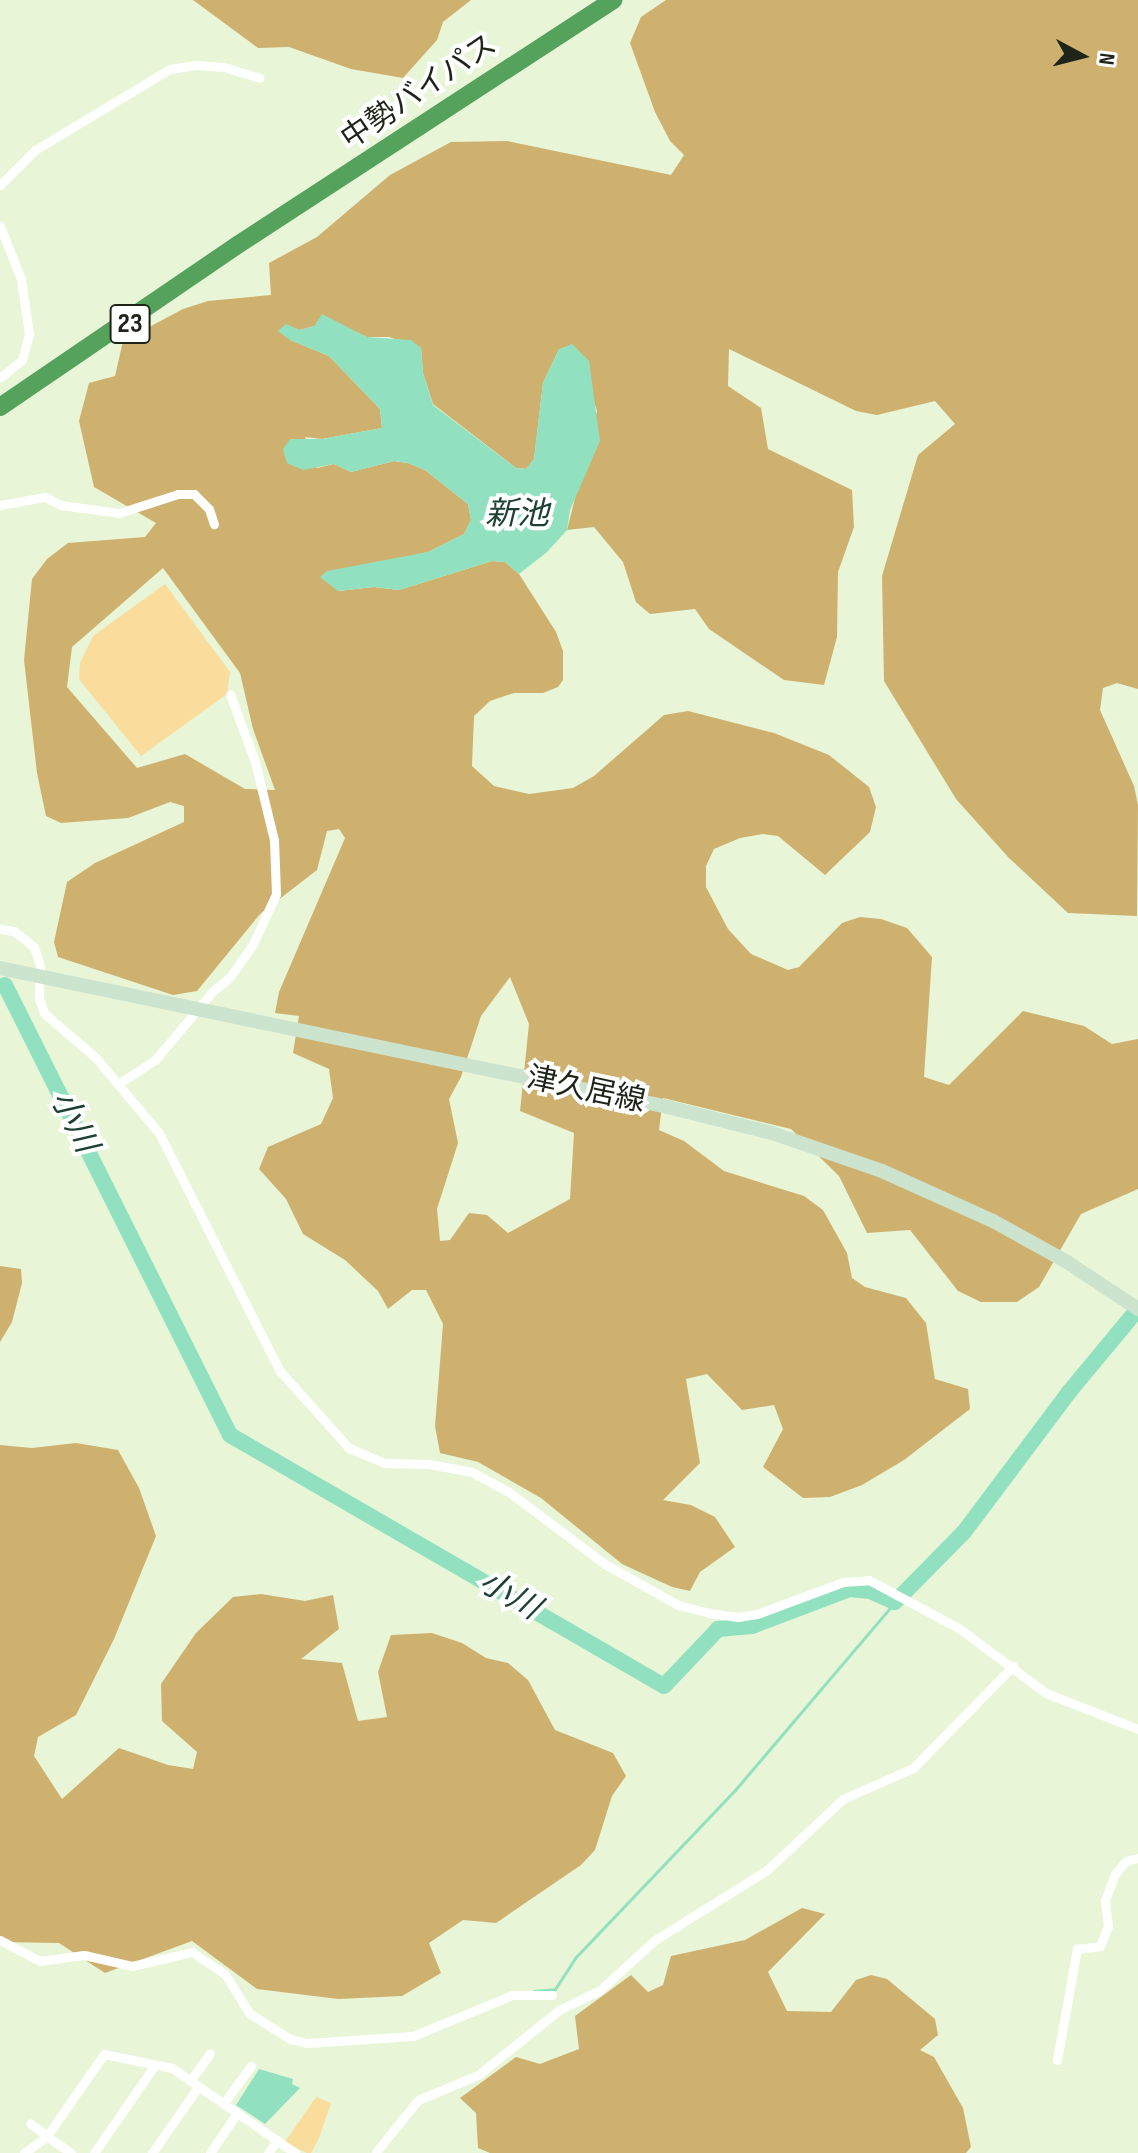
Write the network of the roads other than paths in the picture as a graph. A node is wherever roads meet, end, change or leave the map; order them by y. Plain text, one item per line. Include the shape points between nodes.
1 (613, 0) edge
2 (259, 78) dead end
3 (0, 185) edge
4 (0, 226) edge
5 (0, 378) edge
6 (0, 409) edge
7 (0, 505) edge
8 (214, 524) dead end
9 (230, 694) dead end
10 (0, 929) edge
11 (0, 968) edge
12 (41, 976) junction
13 (196, 1010) junction
14 (118, 1084) junction
15 (1134, 1306) edge
16 (1013, 1666) junction
17 (1138, 1729) edge
18 (1138, 1858) edge
19 (0, 1940) edge
20 (552, 1995) dead end
21 (210, 2053) dead end
22 (1057, 2060) dead end
23 (155, 2065) junction
24 (251, 2066) dead end
25 (194, 2084) junction
26 (223, 2104) junction
27 (237, 2113) junction
28 (30, 2123) dead end
29 (47, 2136) junction
30 (277, 2140) junction
31 (68, 2152) edge
32 (24, 2153) edge
33 (94, 2153) edge
34 (152, 2153) edge
35 (210, 2153) edge
36 (268, 2153) edge
37 (295, 2153) edge
38 (377, 2153) edge

1 - 6 highway, 中勢バイパス / 23 via 418,125
2 - 3 street via 224,67 170,69 35,150
4 - 5 street via 21,279 29,334 22,360
7 - 8 street via 45,497 61,505 119,513 194,494 209,509
9 - 13 street via 255,762 274,840 276,894 252,946
10 - 12 street via 14,931 34,947
11 - 12 main road, 津久居線
12 - 13 main road, 津久居線
12 - 14 street via 44,1013
13 - 14 street via 155,1060
13 - 15 main road, 津久居線 via 706,1115 816,1147 993,1221
14 - 16 street via 159,1133 181,1170 279,1370 349,1448 374,1461 456,1468 488,1480 605,1564 678,1605 738,1617 855,1579 869,1580 960,1629
16 - 17 street via 1046,1693
16 - 38 street via 913,1768 843,1799 767,1870 655,1940 600,1990 559,2010 478,2075 418,2100
18 - 22 street via 1126,1861 1115,1874 1105,1900 1108,1926 1100,1946 1077,1949
19 - 20 street via 40,1961 84,1955 132,1966 192,1952 225,1974 249,2013 290,2039 308,2043 413,2036 512,1995
21 - 25 street
23 - 25 street via 172,2068
23 - 29 street via 104,2054
23 - 33 street
24 - 26 street
25 - 26 street
25 - 34 street
26 - 27 street
27 - 30 street
27 - 35 street
28 - 29 street
29 - 31 street
29 - 32 street
30 - 36 street
30 - 37 street

